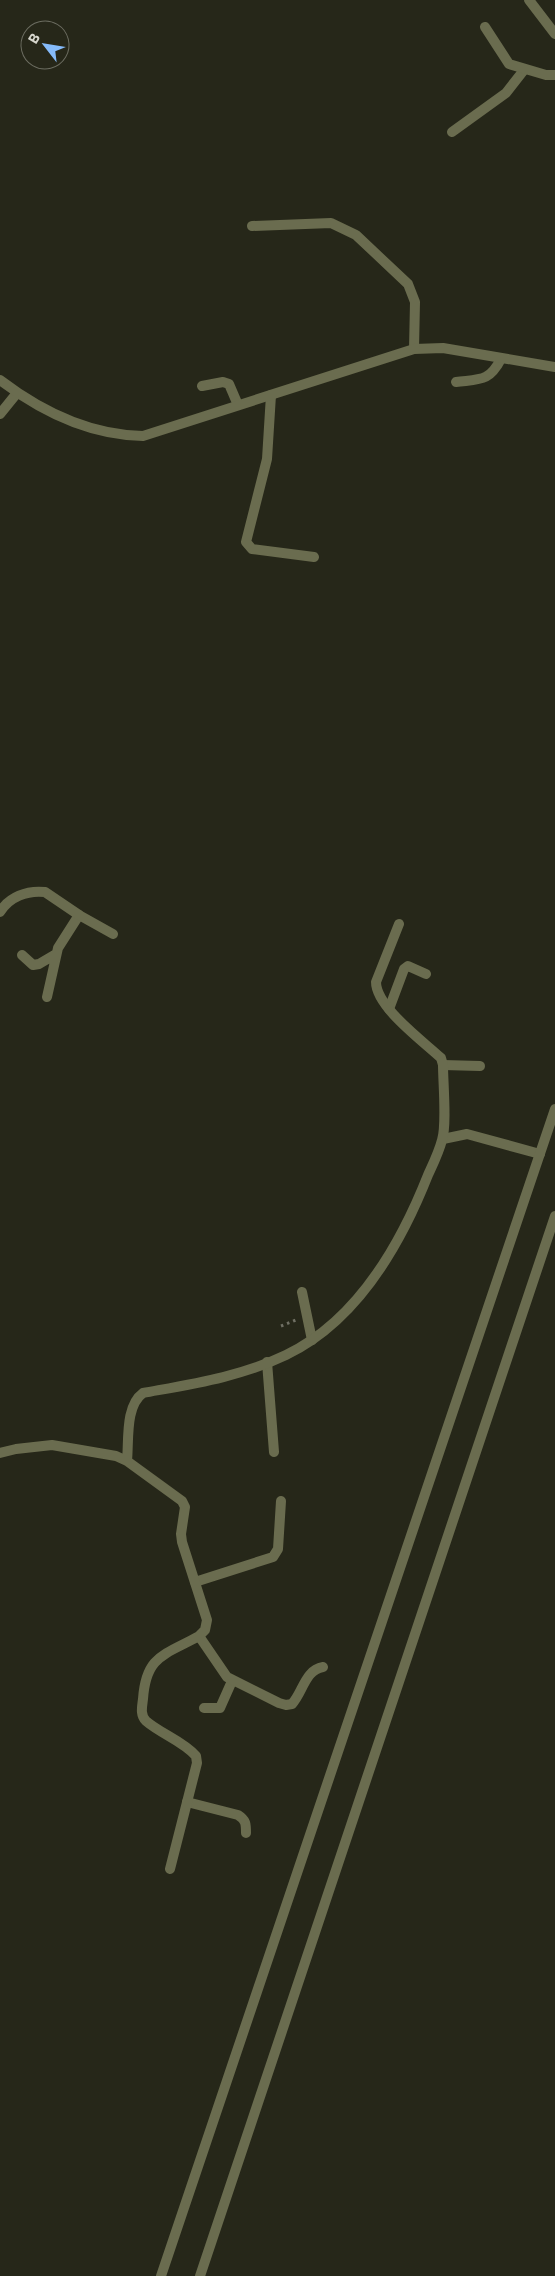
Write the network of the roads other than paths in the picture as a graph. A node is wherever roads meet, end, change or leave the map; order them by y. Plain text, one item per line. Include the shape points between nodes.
1 (529, 0) edge
2 (485, 27) dead end
3 (555, 34) edge
4 (524, 70) junction
5 (555, 75) edge
6 (452, 132) dead end
7 (252, 226) dead end
8 (414, 350) junction
9 (501, 359) junction
10 (555, 367) edge
11 (0, 380) edge
12 (456, 382) dead end
13 (202, 386) dead end
14 (17, 393) junction
15 (270, 395) junction
16 (238, 406) junction
17 (0, 414) edge
18 (314, 557) dead end
19 (0, 912) edge
20 (79, 915) junction
21 (399, 924) dead end
22 (114, 934) dead end
23 (56, 954) junction
24 (22, 955) dead end
25 (426, 974) dead end
26 (47, 997) dead end
27 (389, 1009) junction
28 (444, 1065) junction
29 (480, 1066) dead end
30 (555, 1109) edge
31 (443, 1139) junction
32 (540, 1154) junction
33 (555, 1216) edge
34 (302, 1292) dead end
35 (312, 1340) junction
36 (267, 1362) junction
37 (274, 1452) dead end
38 (0, 1453) edge
39 (127, 1461) junction
40 (281, 1501) dead end
41 (195, 1582) junction
42 (200, 1636) junction
43 (323, 1668) dead end
44 (232, 1681) junction
45 (204, 1708) dead end
46 (187, 1802) junction
47 (246, 1833) dead end
48 (170, 1869) dead end
49 (161, 2276) edge
50 (200, 2276) edge

1 - 3 street
2 - 4 street via 509,64
4 - 5 street
4 - 6 street via 506,93
7 - 8 street via 331,223 356,235 408,284 415,302
8 - 9 street via 443,348
8 - 15 street
9 - 10 street
9 - 12 street via 487,378
11 - 14 street
13 - 16 street via 228,384
14 - 16 street via 79,426 126,436 143,436
14 - 17 street
15 - 16 street
15 - 18 street via 267,459 246,542 252,549
19 - 20 street via 6,902 15,897 38,891
20 - 22 street
20 - 23 street
21 - 27 street via 376,982 376,991
23 - 24 street via 33,965
23 - 26 street
25 - 27 street via 408,966 404,969
27 - 28 street via 441,1058
28 - 29 street
28 - 31 street
30 - 32 street
31 - 32 street via 467,1134
31 - 35 street via 414,1210 390,1254 356,1300 325,1332
32 - 49 street
33 - 50 street
34 - 35 street
35 - 36 street
36 - 37 street
36 - 39 street via 228,1378 143,1393 132,1406
38 - 39 street via 52,1445 116,1456
39 - 41 street via 182,1501 185,1507 180,1534
40 - 41 street via 278,1548 273,1557
41 - 42 street via 208,1620
42 - 44 street
42 - 46 street via 158,1659 144,1680 142,1713 148,1722 196,1756
43 - 44 street via 316,1668 310,1674 296,1699 286,1705
44 - 45 street via 220,1708
46 - 47 street via 238,1815 244,1819
46 - 48 street

